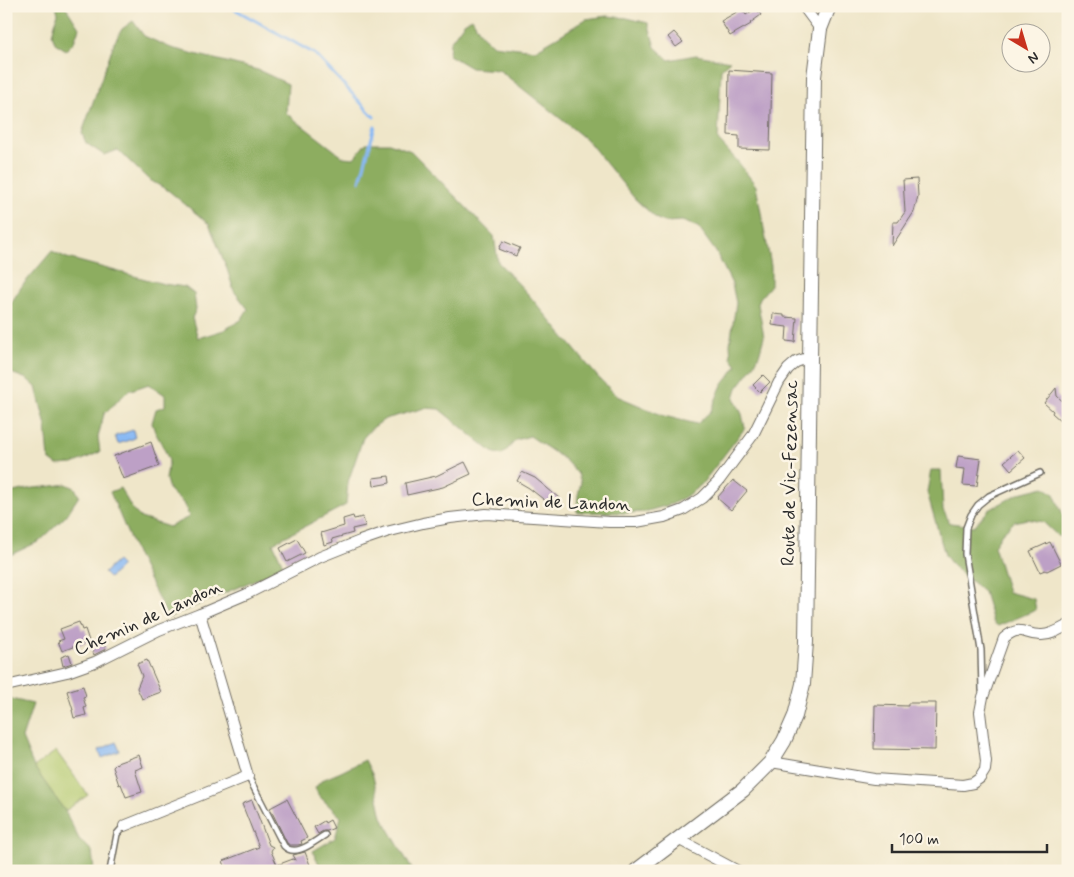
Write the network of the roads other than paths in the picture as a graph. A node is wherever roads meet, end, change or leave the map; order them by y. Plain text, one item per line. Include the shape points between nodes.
1 (803, 6) edge
2 (828, 6) edge
3 (820, 29) junction
4 (810, 357) junction
5 (1040, 473) dead end
6 (200, 614) junction
7 (1068, 626) edge
8 (6, 686) edge
9 (983, 697) junction
10 (771, 762) junction
11 (248, 776) junction
12 (124, 826) joint
13 (325, 836) dead end
14 (678, 840) junction
15 (110, 871) edge
16 (636, 871) edge
17 (738, 871) edge

1 - 3 street
2 - 3 main road, Route de Vic-Fezensac
3 - 4 main road, Route de Vic-Fezensac via 814,77
4 - 6 street, Chemin de Landon via 788,369 753,434 736,458 702,498 683,510 636,522 486,514 423,523 369,538 320,557
4 - 10 main road, Route de Vic-Fezensac via 803,684 795,716
5 - 9 lane via 990,496 978,505 966,528 965,554 981,650
6 - 8 street, Chemin de Landon via 95,662
6 - 11 street
7 - 9 street via 1039,636 1018,630 1004,638
9 - 10 street via 980,712 985,770 973,783 874,779
10 - 14 main road, Route de Vic-Fezensac via 743,790
11 - 12 street
11 - 13 lane via 287,850 299,850
12 - 15 lane via 117,834
14 - 16 main road, Route de Vic-Fezensac
14 - 17 street

